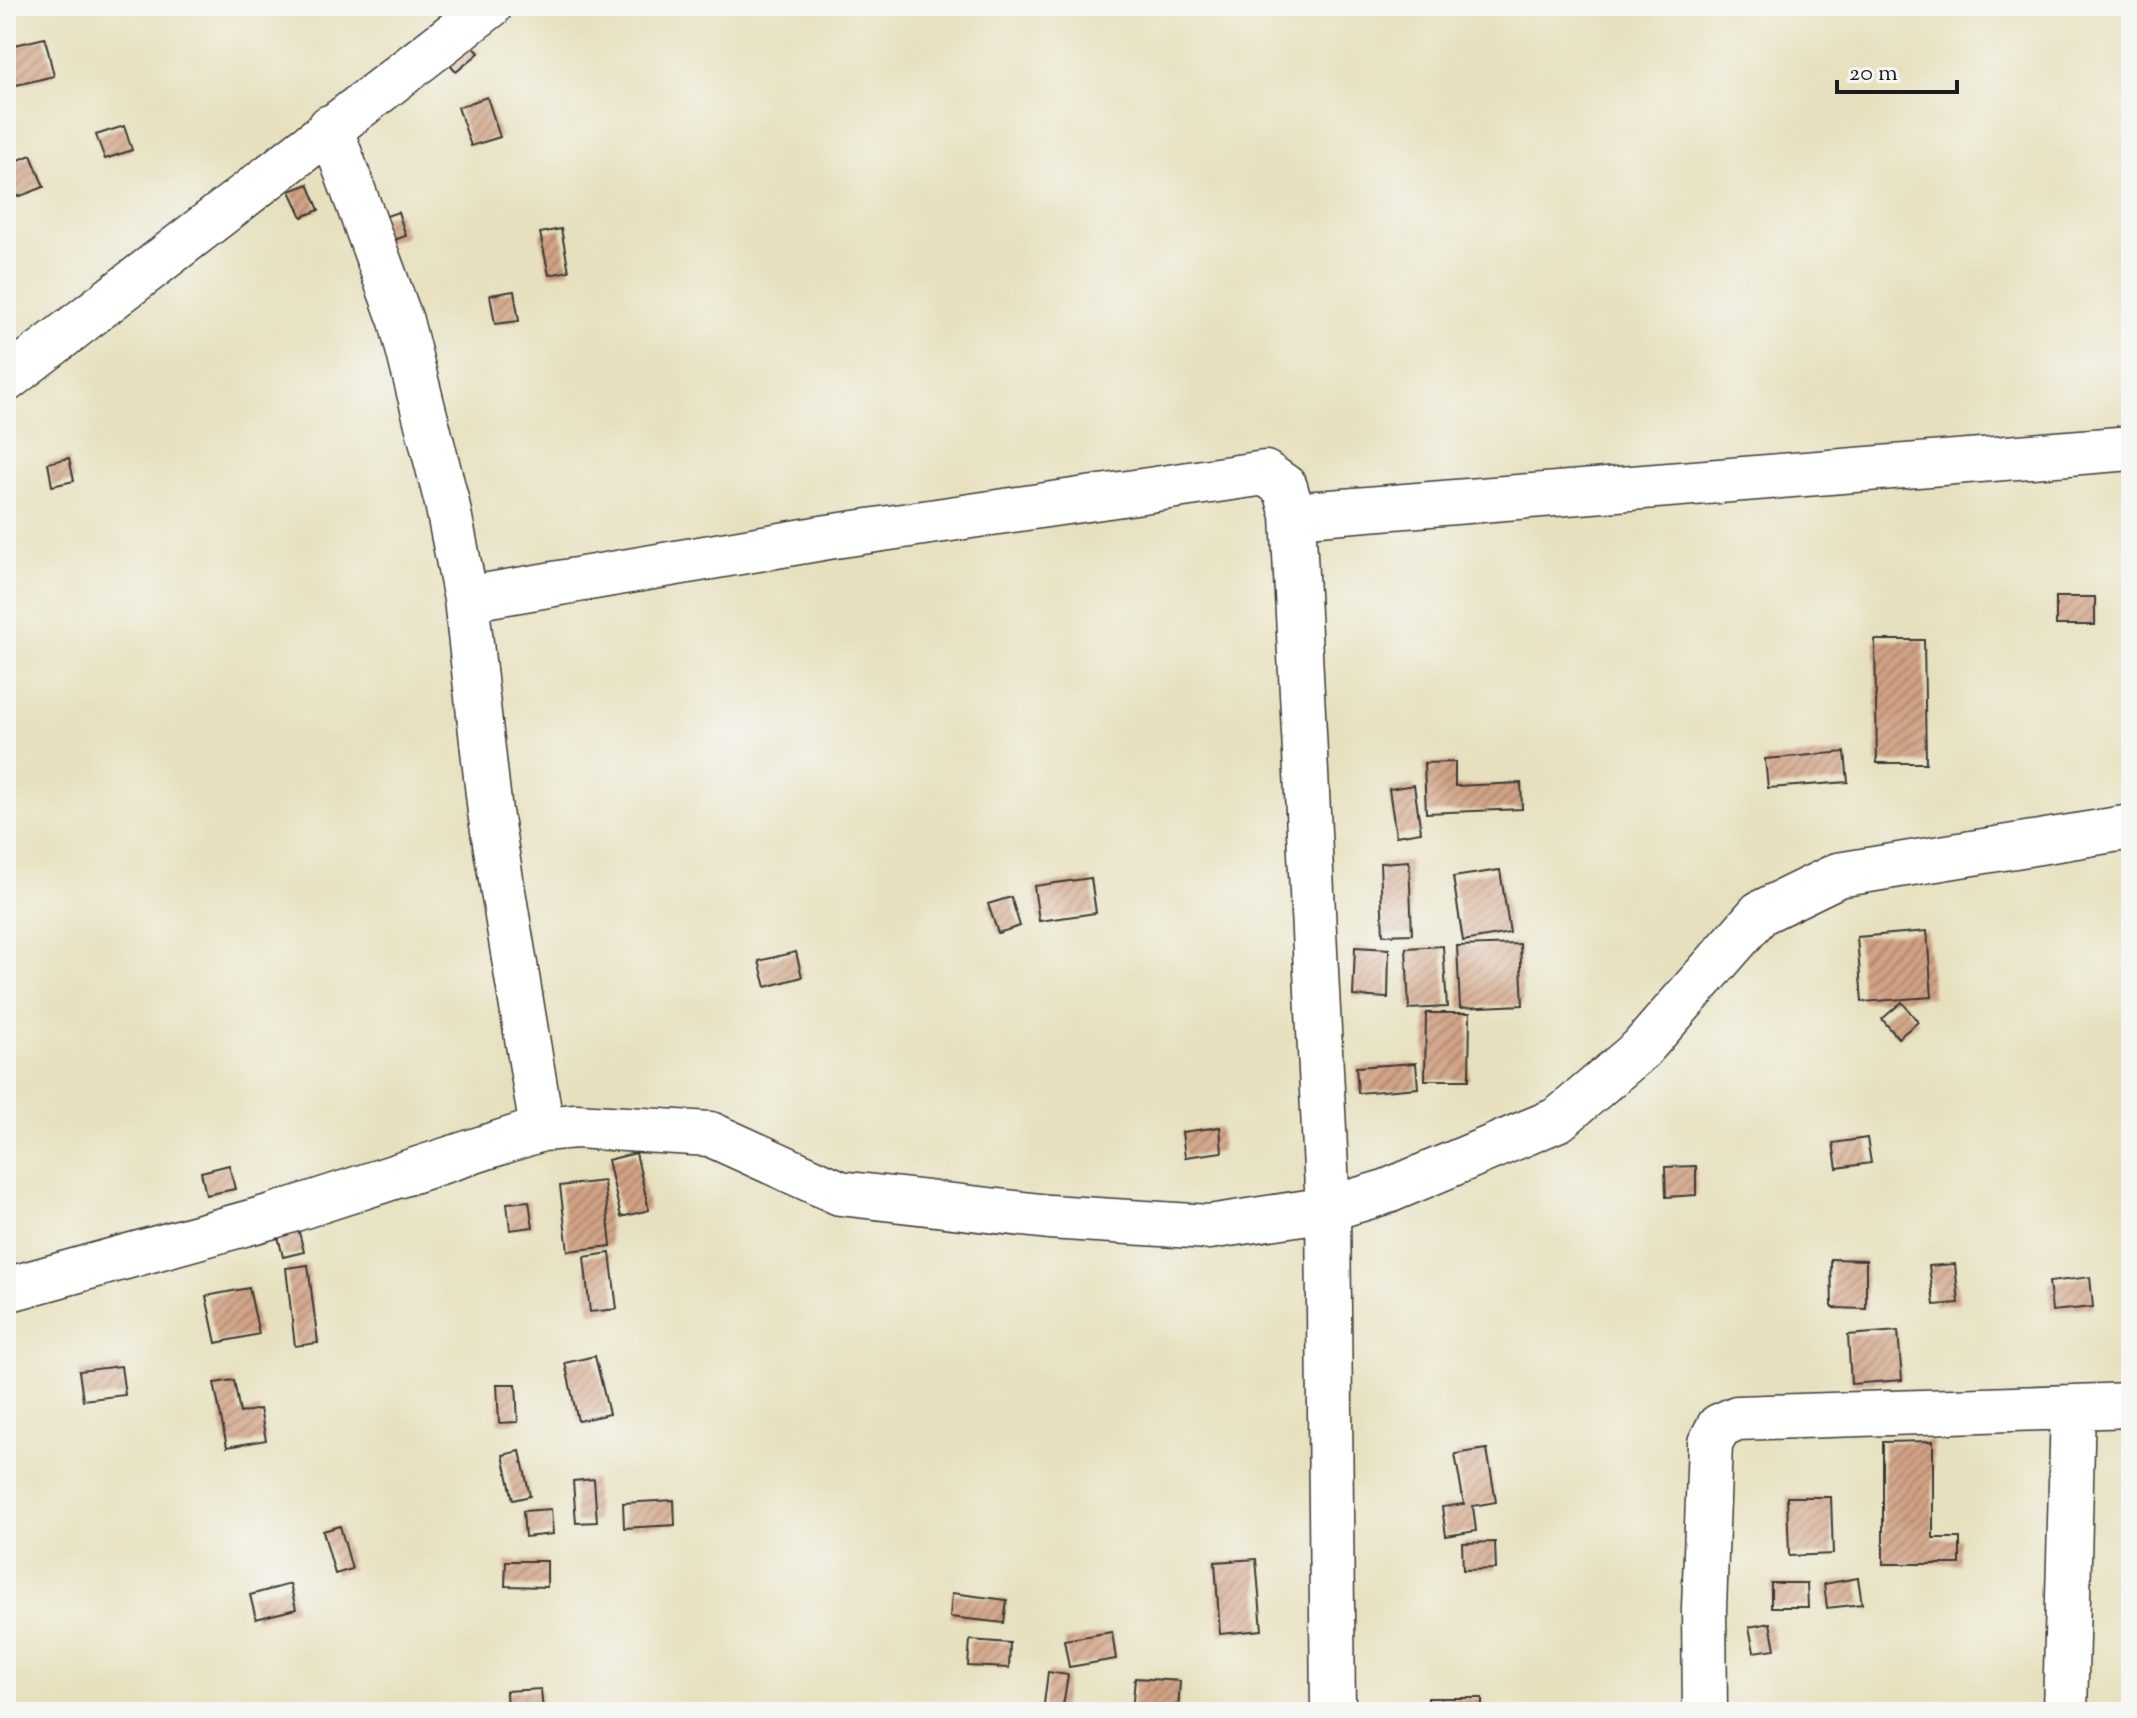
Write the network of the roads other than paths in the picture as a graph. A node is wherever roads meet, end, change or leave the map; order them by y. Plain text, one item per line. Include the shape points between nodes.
1 (490, 6) edge
2 (330, 127) junction
3 (6, 380) edge
4 (2131, 448) edge
5 (1293, 515) junction
6 (466, 599) junction
7 (2131, 827) edge
8 (542, 1129) junction
9 (1328, 1209) junction
10 (6, 1290) edge
11 (2131, 1405) edge
12 (2073, 1407) junction
13 (1333, 1712) edge
14 (1705, 1712) edge
15 (2065, 1712) edge

1 - 2 street
2 - 3 street
2 - 6 street via 401,321
4 - 5 street
5 - 6 street via 1285,487 1265,473 828,537
5 - 9 street
6 - 8 street via 490,812
7 - 9 street via 1838,875 1760,913 1641,1049 1559,1119 1388,1191
8 - 9 street via 576,1126 710,1134 840,1193 1049,1217 1209,1227
8 - 10 street via 273,1216
9 - 13 street
11 - 12 street
12 - 14 street via 1737,1418 1719,1426 1710,1443
12 - 15 street

